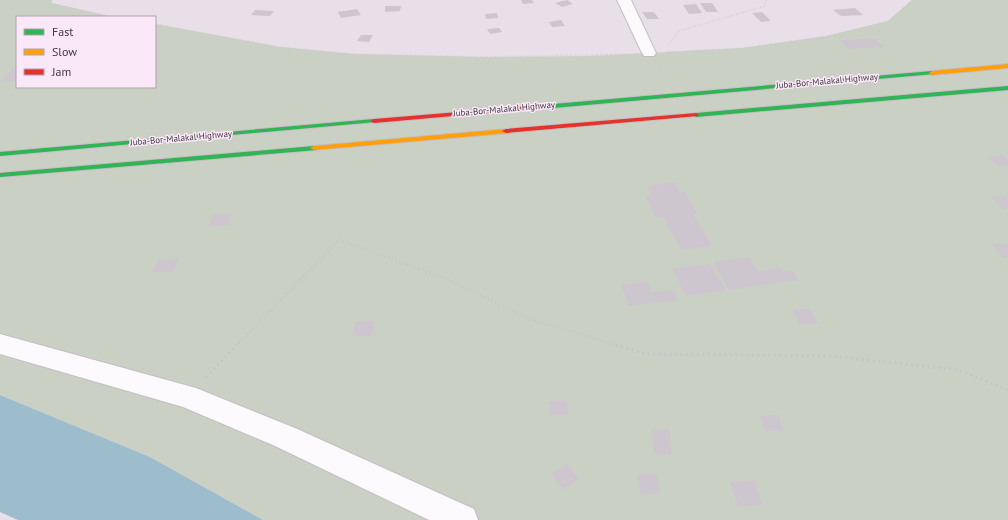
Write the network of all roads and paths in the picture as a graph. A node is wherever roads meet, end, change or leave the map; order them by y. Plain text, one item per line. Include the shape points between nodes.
1 (52, 0) edge
2 (624, 0) edge
3 (766, 0) edge
4 (912, 0) edge
5 (108, 16) edge
6 (156, 24) edge
7 (655, 53) junction
8 (1008, 66) edge
9 (1008, 88) edge
10 (663, 96) junction
11 (0, 154) edge
12 (0, 175) edge
13 (0, 344) edge
14 (1008, 390) edge
15 (187, 396) junction
16 (462, 520) edge

1 - 5 path via 50,3
2 - 7 street
3 - 7 path via 765,6 679,31
4 - 7 path via 888,21 827,36 742,48
6 - 7 path via 280,47 354,54 501,57
7 - 10 path
8 - 10 highway, Juba-Bor-Malakal Highway
9 - 12 highway
10 - 11 highway, Juba-Bor-Malakal Highway
13 - 15 street
14 - 15 path via 959,370 832,356 647,354 530,319 445,278 339,240
15 - 16 street via 285,437

